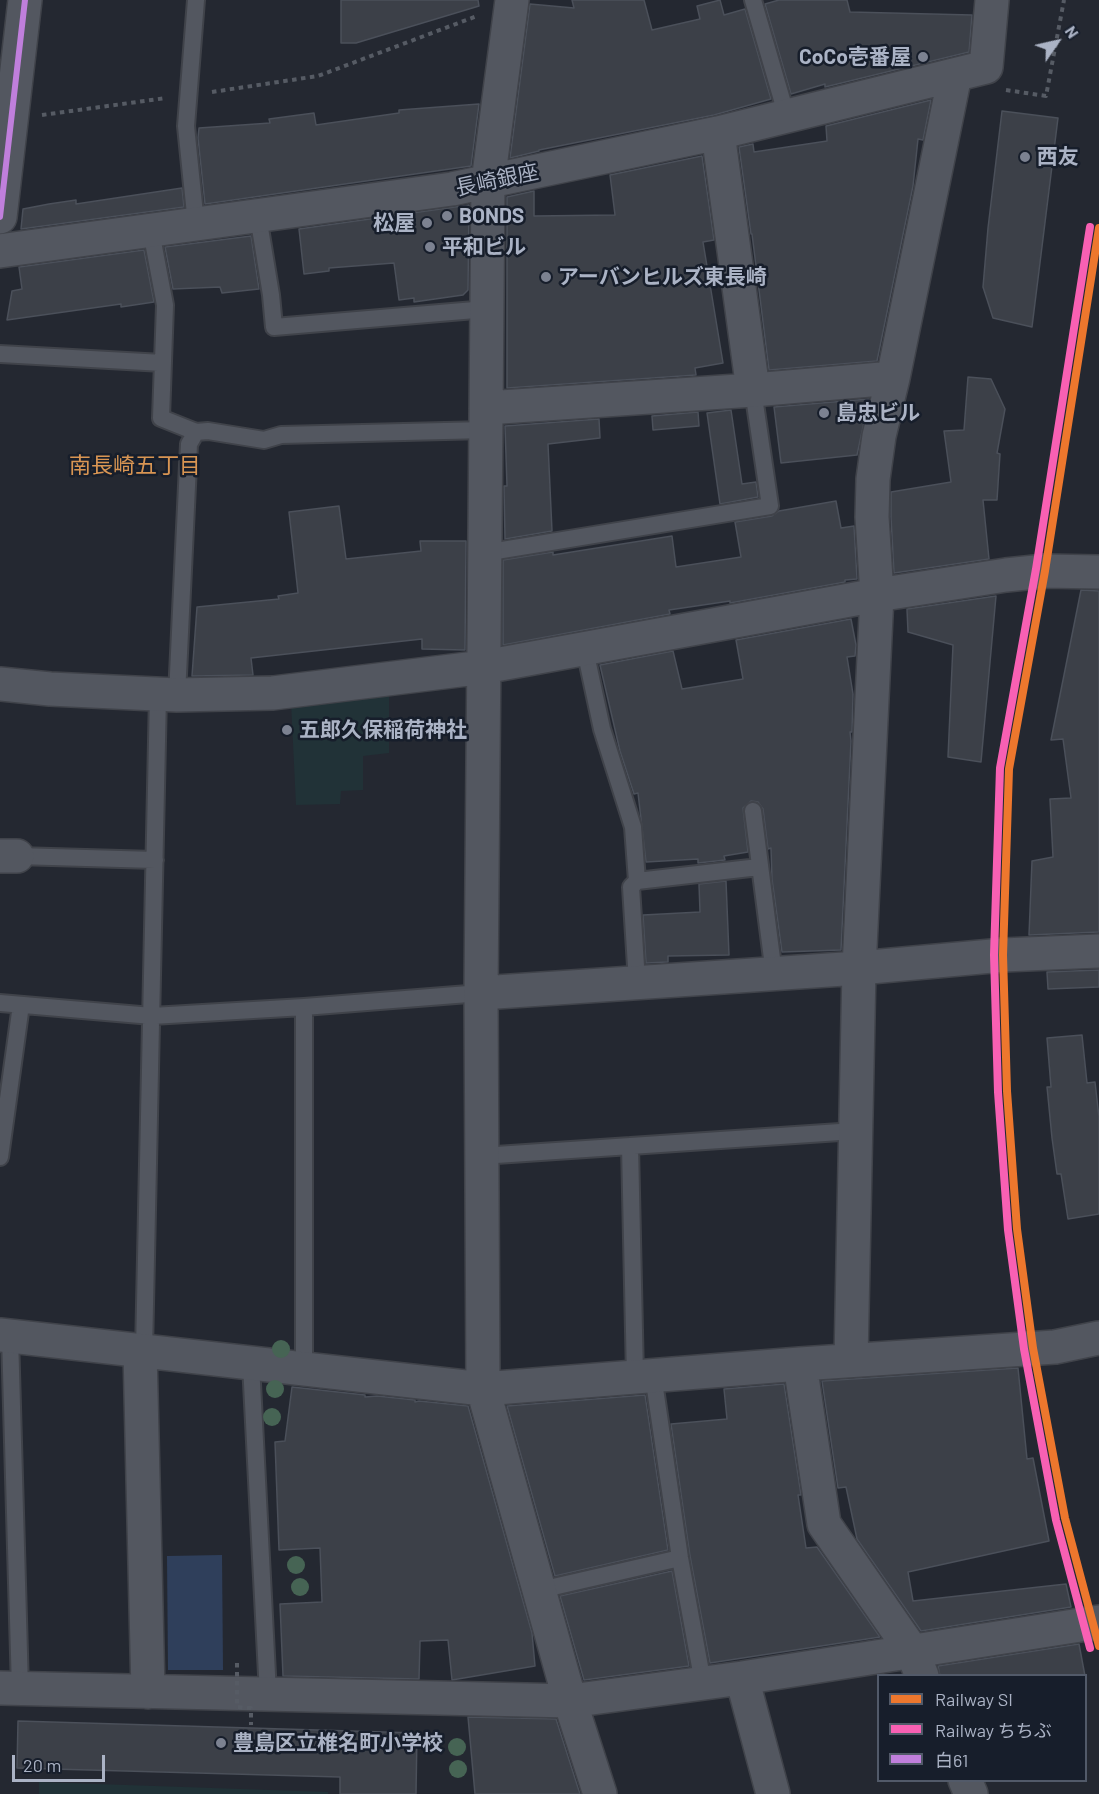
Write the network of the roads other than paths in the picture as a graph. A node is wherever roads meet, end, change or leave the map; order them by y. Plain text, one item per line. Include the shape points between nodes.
1 (25, 0) edge
2 (196, 0) edge
3 (753, 0) edge
4 (993, 0) edge
5 (512, 2) edge
6 (981, 77) junction
7 (787, 117) junction
8 (5, 119) edge
9 (718, 133) junction
10 (488, 182) junction
11 (258, 216) junction
12 (0, 217) edge
13 (196, 225) junction
14 (151, 231) junction
15 (0, 251) edge
16 (487, 309) junction
17 (0, 354) edge
18 (163, 363) junction
19 (893, 378) junction
20 (753, 390) junction
21 (486, 419) junction
22 (196, 432) junction
23 (484, 553) junction
24 (1099, 572) edge
25 (877, 596) junction
26 (585, 650) junction
27 (484, 667) junction
28 (0, 684) edge
29 (167, 694) junction
30 (753, 811) dead end
31 (8, 856) edge
32 (155, 860) junction
33 (759, 867) junction
34 (638, 881) junction
35 (1099, 951) edge
36 (858, 968) junction
37 (774, 974) junction
38 (637, 982) junction
39 (481, 993) junction
40 (0, 1003) edge
41 (21, 1005) junction
42 (304, 1007) junction
43 (152, 1016) junction
44 (855, 1131) junction
45 (630, 1146) junction
46 (481, 1156) junction
47 (0, 1157) edge
48 (5, 1336) edge
49 (1099, 1338) edge
50 (142, 1351) junction
51 (851, 1360) junction
52 (251, 1364) junction
53 (800, 1364) junction
54 (304, 1371) junction
55 (644, 1376) junction
56 (483, 1389) junction
57 (680, 1558) junction
58 (540, 1590) junction
59 (1099, 1622) edge
60 (917, 1664) edge
61 (742, 1678) junction
62 (703, 1683) junction
63 (10, 1689) edge
64 (148, 1692) junction
65 (268, 1694) junction
66 (570, 1701) junction
67 (600, 1794) edge
68 (774, 1794) edge

1 - 8 street
2 - 13 lane via 186,126
3 - 7 lane
4 - 6 street
5 - 10 street
6 - 7 street, 長崎銀座
6 - 19 street
7 - 9 street, 長崎銀座
8 - 12 street
9 - 10 street, 長崎銀座
9 - 20 street
10 - 11 street, 長崎銀座
10 - 16 street
11 - 13 street, 長崎銀座
11 - 16 lane via 274,327
13 - 14 street, 長崎銀座
14 - 15 street, 長崎銀座
14 - 18 lane via 165,305
16 - 21 street
17 - 18 lane
18 - 22 lane via 161,418
19 - 20 street
19 - 25 street via 873,479
20 - 21 street
20 - 23 lane via 770,506
21 - 22 lane via 281,435 264,440
21 - 23 street
22 - 29 lane via 189,444
23 - 27 street
24 - 25 street via 1006,575
25 - 26 street
25 - 36 street
26 - 27 street
26 - 34 lane via 602,729 633,827
27 - 29 street via 273,693
27 - 39 street
28 - 29 street
29 - 32 lane
30 - 33 lane
31 - 32 lane
32 - 43 lane
33 - 34 lane
33 - 37 lane
34 - 38 lane via 631,887
35 - 36 street
36 - 37 street
36 - 44 street
37 - 38 street
38 - 39 street
39 - 42 lane
39 - 46 street
40 - 41 lane
41 - 43 lane
41 - 47 lane
42 - 43 lane
42 - 54 lane
43 - 50 lane
44 - 45 lane
44 - 51 street
45 - 46 lane
45 - 55 lane
46 - 56 street
48 - 50 street
48 - 63 lane
49 - 51 street via 1055,1347
50 - 52 street
50 - 64 street
51 - 53 street
52 - 54 street
52 - 65 lane
53 - 55 street
53 - 60 street via 824,1524
54 - 56 street
55 - 56 street
55 - 57 lane
56 - 58 street
57 - 58 lane
57 - 62 lane
58 - 66 street
59 - 60 street
60 - 61 street
61 - 62 street
61 - 68 street
62 - 66 street
63 - 64 street
64 - 65 street
65 - 66 street
66 - 67 street

